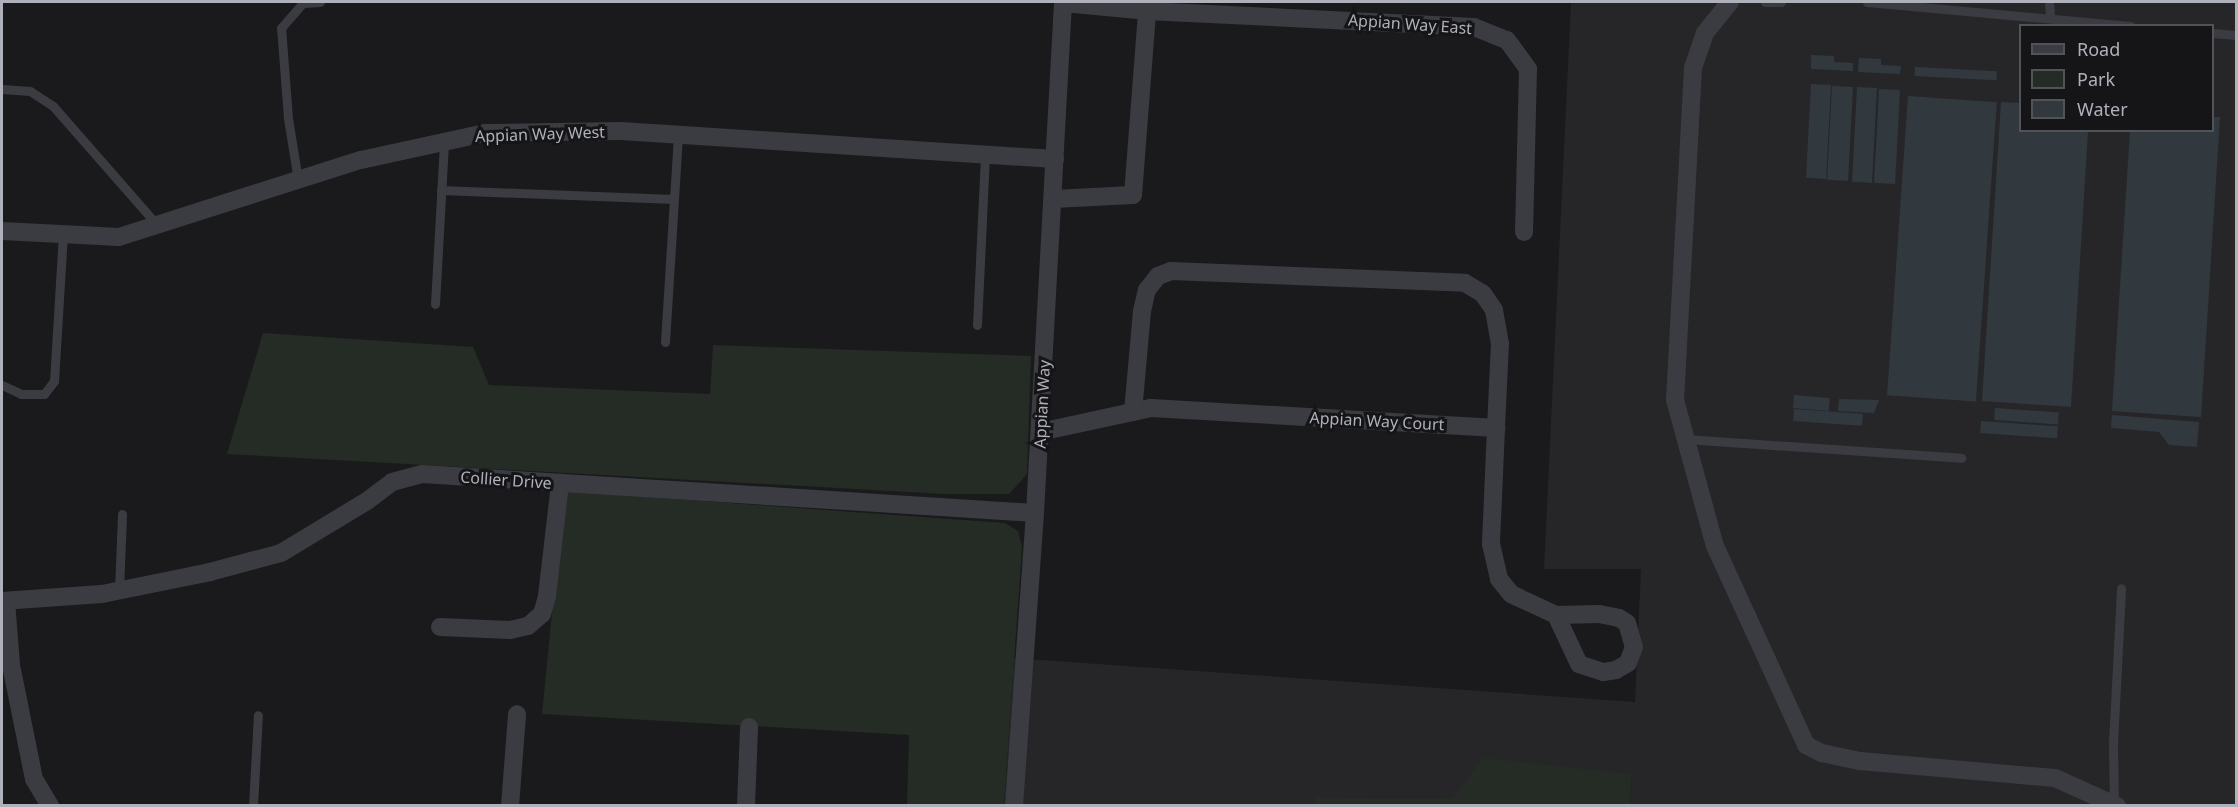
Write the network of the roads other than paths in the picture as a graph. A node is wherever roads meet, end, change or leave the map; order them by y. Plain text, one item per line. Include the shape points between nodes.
1 (320, 2) edge
2 (1063, 2) edge
3 (1730, 2) edge
4 (1764, 2) edge
5 (1781, 2) edge
6 (1867, 2) edge
7 (2049, 2) edge
8 (1147, 10) junction
9 (2050, 18) junction
10 (2110, 24) edge
11 (2214, 33) edge
12 (2236, 35) edge
13 (2, 89) edge
14 (678, 134) junction
15 (444, 142) junction
16 (985, 154) junction
17 (1055, 159) junction
18 (298, 180) junction
19 (441, 190) junction
20 (674, 199) junction
21 (1054, 199) junction
22 (158, 226) junction
23 (2, 231) edge
24 (1524, 232) dead end
25 (63, 234) junction
26 (435, 304) dead end
27 (977, 325) dead end
28 (665, 342) dead end
29 (2, 385) edge
30 (1133, 412) junction
31 (1496, 428) junction
32 (1040, 432) junction
33 (1685, 439) junction
34 (1961, 458) dead end
35 (560, 483) junction
36 (1035, 513) junction
37 (122, 514) dead end
38 (2121, 588) dead end
39 (119, 590) junction
40 (4, 601) edge
41 (1556, 615) dead end
42 (440, 627) dead end
43 (517, 714) dead end
44 (258, 715) dead end
45 (749, 727) dead end
46 (2116, 804) edge
47 (50, 806) edge
48 (253, 806) edge
49 (510, 806) edge
50 (746, 806) edge
51 (1014, 806) edge

1 - 18 lane via 303,3 281,28 288,118
2 - 8 street, Appian Way East
2 - 17 street, Appian Way
3 - 33 street via 1705,33 1693,68 1675,400
4 - 5 lane
6 - 9 lane
7 - 9 lane
8 - 21 street via 1133,195
8 - 24 street, Appian Way East via 1474,27 1507,40 1528,69
9 - 10 lane
11 - 12 lane
13 - 22 lane via 30,91 53,106
14 - 15 street, Appian Way West via 485,133
14 - 16 street, Appian Way West
14 - 20 lane
15 - 18 street, Appian Way West via 361,160
15 - 19 lane
16 - 17 street, Appian Way West
16 - 27 lane
17 - 21 street, Appian Way
18 - 22 street, Appian Way West
19 - 20 lane
19 - 26 lane
20 - 28 lane
21 - 32 street, Appian Way
22 - 25 street, Appian Way West via 119,237
23 - 25 street, Appian Way West
25 - 29 lane via 54,381 44,394 21,394
30 - 31 street, Appian Way Court via 1151,408
30 - 31 street via 1142,311 1147,291 1158,276 1171,271 1465,283 1483,294 1494,310 1500,343
30 - 32 street, Appian Way Court
31 - 41 street via 1493,562 1499,579 1511,594
32 - 36 street, Appian Way
33 - 34 lane
33 - 46 street via 1715,546 1806,746 1860,761 2055,778
35 - 36 street, Collier Drive
35 - 39 street, Collier Drive via 422,474 392,482 281,553
35 - 42 street via 542,614 528,626 510,630
36 - 51 street, Appian Way
37 - 39 lane
38 - 46 lane via 2113,743
39 - 40 street, Collier Drive
40 - 47 street via 11,665 34,779
43 - 49 street
44 - 48 lane
45 - 50 street

